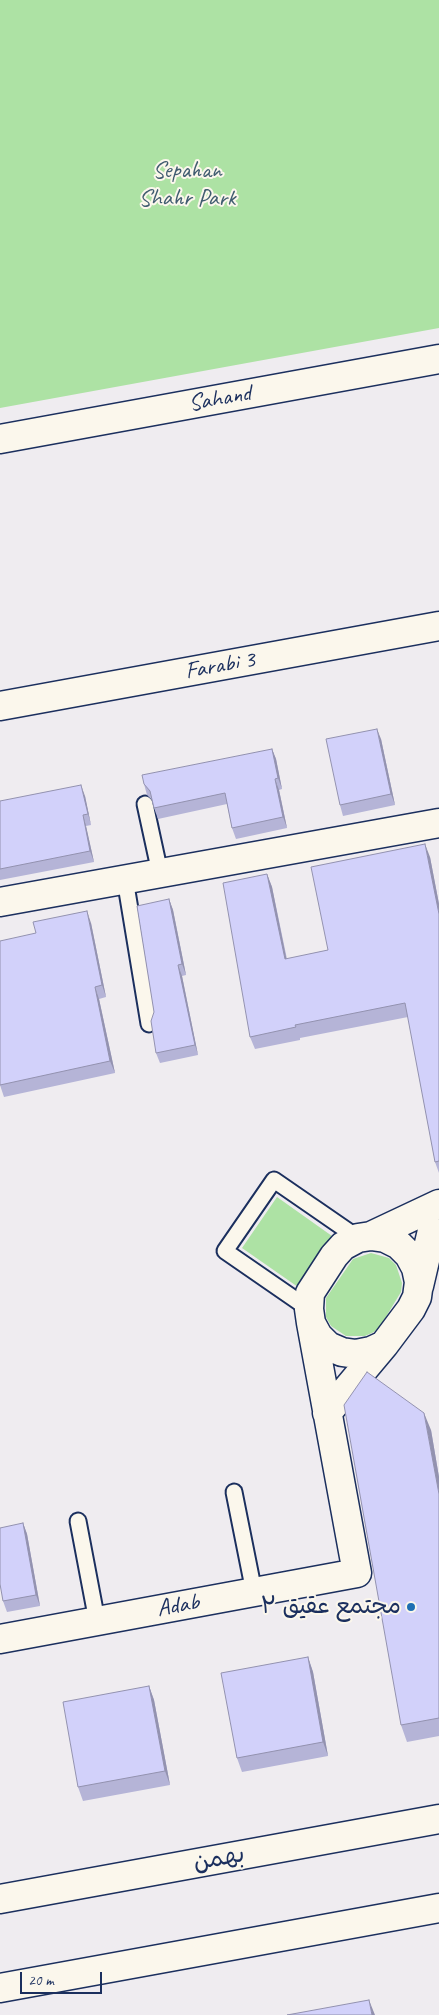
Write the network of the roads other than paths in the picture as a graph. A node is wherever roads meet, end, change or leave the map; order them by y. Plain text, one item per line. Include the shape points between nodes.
1 (439, 359) edge
2 (0, 440) edge
3 (439, 626) edge
4 (0, 706) edge
5 (145, 804) dead end
6 (439, 823) edge
7 (160, 873) junction
8 (125, 880) junction
9 (0, 902) edge
10 (149, 1024) edge
11 (438, 1204) edge
12 (364, 1237) junction
13 (417, 1297) junction
14 (310, 1316) junction
15 (384, 1345) junction
16 (327, 1413) junction
17 (234, 1492) dead end
18 (78, 1521) dead end
19 (254, 1592) junction
20 (97, 1621) junction
21 (0, 1639) edge
22 (439, 1819) edge
23 (0, 1900) edge
24 (439, 1908) edge
25 (0, 1988) edge

1 - 2 street, Sahand
3 - 4 street, Farabi 3
5 - 7 lane
6 - 7 street
7 - 8 street
8 - 9 street
8 - 10 lane
11 - 12 street
11 - 13 street
12 - 13 street via 392,1242 409,1255 419,1282
12 - 14 street via 344,1246 334,1256 313,1287
12 - 14 lane via 274,1180 225,1251
13 - 15 street
14 - 15 street via 323,1341 342,1352 356,1354
14 - 16 street
15 - 16 street
16 - 19 street, Adab via 357,1573
17 - 19 lane
18 - 20 lane
19 - 20 street, Adab
20 - 21 street, Adab
22 - 23 street, بهمن
24 - 25 street

